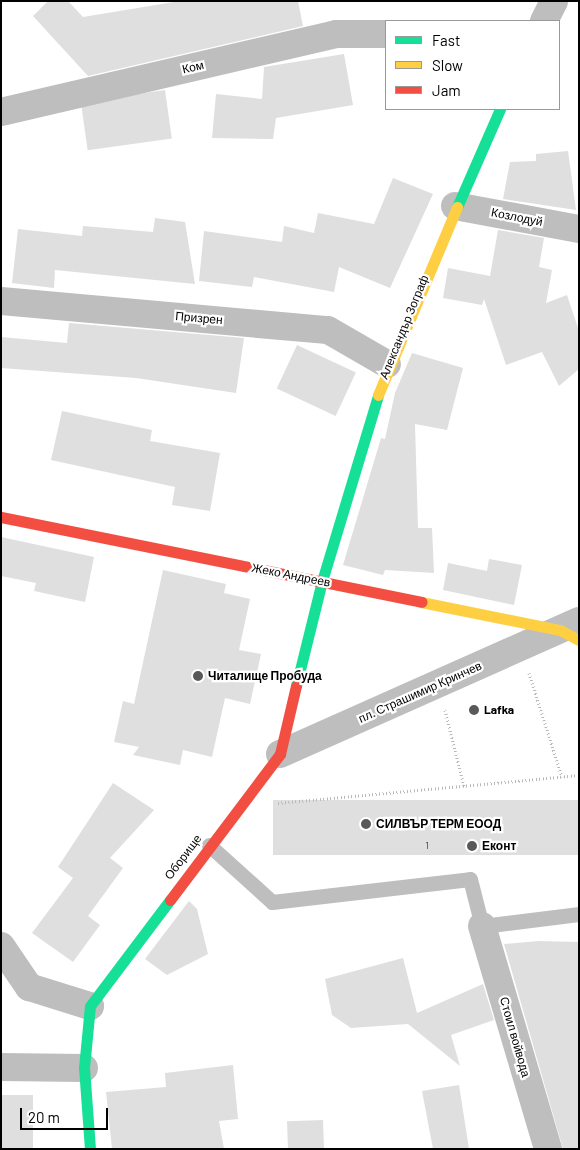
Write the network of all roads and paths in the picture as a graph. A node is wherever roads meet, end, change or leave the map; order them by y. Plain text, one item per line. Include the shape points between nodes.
1 (554, 1) edge
2 (544, 20) edge
3 (385, 34) edge
4 (500, 110) edge
5 (1, 112) edge
6 (455, 206) junction
7 (579, 229) edge
8 (1, 301) edge
9 (387, 364) junction
10 (1, 517) edge
11 (322, 581) junction
12 (572, 630) edge
13 (521, 646) junction
14 (438, 686) junction
15 (280, 754) junction
16 (579, 775) edge
17 (562, 777) junction
18 (464, 786) junction
19 (238, 807) junction
20 (209, 845) junction
21 (579, 914) edge
22 (482, 926) junction
23 (1, 946) edge
24 (90, 1006) junction
25 (1, 1067) edge
26 (84, 1068) junction
27 (90, 1149) edge
28 (548, 1149) edge

1 - 2 street
3 - 5 street, Ком via 336,34
4 - 6 street, Александър Зограф
6 - 7 street, Козлодуй
6 - 9 street, Александър Зограф
8 - 9 street, Призрен via 328,330
9 - 11 street, Александър Зограф
10 - 11 street, Жеко Андреев
11 - 12 street, Жеко Андреев
11 - 15 street, Оборище
12 - 13 street, пл. Страшимир Кринчев
13 - 14 street, пл. Страшимир Кринчев
13 - 17 path
14 - 15 street, пл. Страшимир Кринчев
14 - 18 path
15 - 19 street, Оборище
16 - 17 path
17 - 18 path
18 - 19 path
19 - 20 street, Оборище
20 - 22 lane via 272,902 470,879
20 - 24 street, Оборище
21 - 22 lane
22 - 28 street, Стоил войвода
23 - 24 street via 29,987
24 - 26 street
25 - 26 street
26 - 27 street

